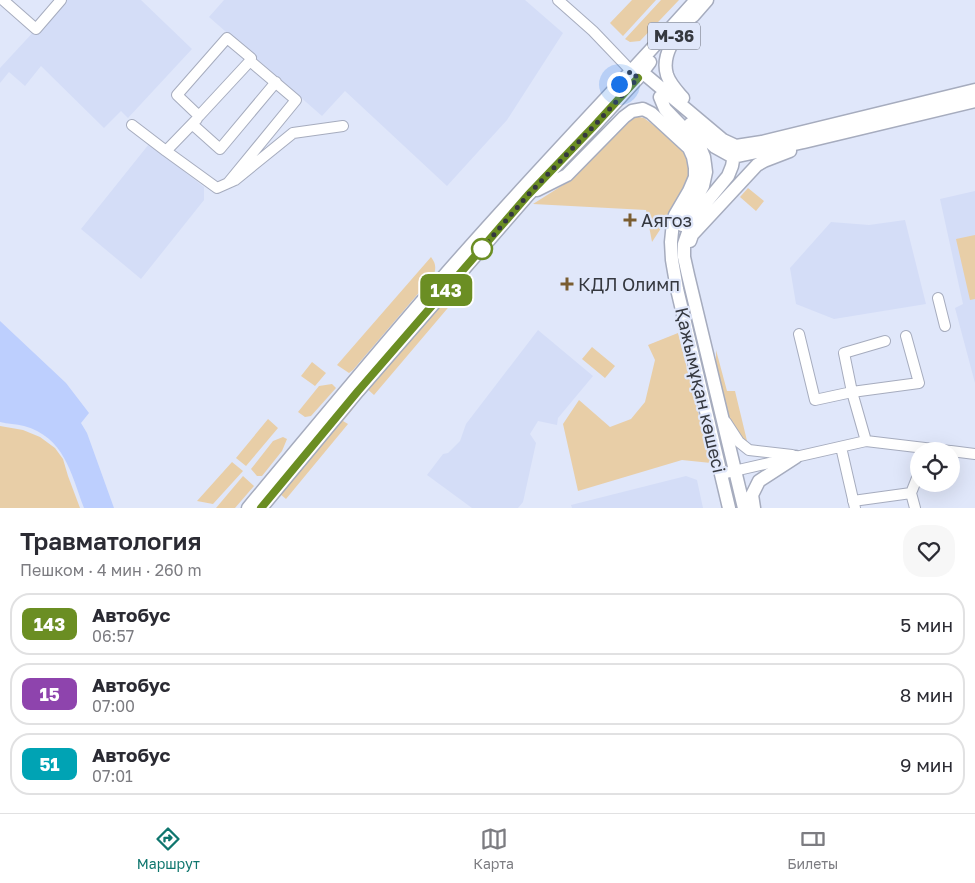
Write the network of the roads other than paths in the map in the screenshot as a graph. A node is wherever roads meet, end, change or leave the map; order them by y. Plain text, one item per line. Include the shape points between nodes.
1 (2, 0) edge
2 (61, 0) edge
3 (696, 0) edge
4 (707, 0) edge
5 (563, 2) edge
6 (693, 15) junction
7 (250, 60) junction
8 (637, 72) junction
9 (276, 82) junction
10 (975, 90) edge
11 (660, 97) junction
12 (975, 101) edge
13 (698, 119) junction
14 (196, 120) junction
15 (132, 125) dead end
16 (343, 126) dead end
17 (804, 142) junction
18 (166, 151) junction
19 (734, 151) junction
20 (228, 183) junction
21 (528, 195) junction
22 (693, 218) junction
23 (671, 242) junction
24 (684, 257) junction
25 (938, 298) dead end
26 (944, 326) dead end
27 (800, 334) dead end
28 (906, 336) dead end
29 (885, 341) dead end
30 (852, 392) junction
31 (722, 416) junction
32 (866, 442) junction
33 (841, 447) junction
34 (910, 448) edge
35 (960, 452) edge
36 (975, 454) edge
37 (799, 457) junction
38 (736, 471) junction
39 (721, 474) junction
40 (911, 493) joint
41 (854, 504) edge
42 (248, 508) edge
43 (261, 508) edge
44 (729, 508) edge
45 (744, 508) edge
46 (754, 508) edge
47 (915, 508) edge

1 - 2 street via 36,29
3 - 8 main road, M-36
4 - 6 main road, M-36
5 - 8 street via 614,54
6 - 8 main road, M-36
6 - 13 main road via 670,47 666,65 671,84
7 - 9 street
7 - 14 street
7 - 14 street via 227,38 177,94
8 - 11 main road
8 - 13 main road
8 - 21 main road, M-36 via 594,126
8 - 42 main road, M-36 via 522,188
9 - 14 street via 220,149
9 - 20 street via 296,100
10 - 19 main road
11 - 19 main road via 716,147
11 - 23 main road via 664,109 700,147 706,172 703,186
12 - 17 main road
13 - 19 main road
14 - 18 street
15 - 18 street
16 - 20 street via 293,132
17 - 19 main road
17 - 24 main road via 757,165 692,235
18 - 20 street via 217,188
19 - 22 main road via 728,176
21 - 23 main road, Қажымұқан көшесі via 567,175 632,110 643,109 651,112 689,148 696,168 692,185 673,222
21 - 43 main road, M-36
22 - 23 main road
22 - 24 main road via 684,244
23 - 39 main road, Қажымұқан көшесі via 676,287
24 - 31 main road, Қажымұқан көшесі
25 - 26 street
27 - 30 street via 815,400
28 - 30 street via 919,383
29 - 30 street via 844,353
30 - 32 street
31 - 37 street via 739,442 749,450
31 - 38 main road, Қажымұқан көшесі
32 - 33 street
32 - 34 street
33 - 37 street
33 - 41 street
35 - 36 street
37 - 38 street
37 - 46 main road via 759,481 752,495
38 - 39 street
38 - 45 main road, Қажымұқан көшесі
39 - 44 main road, Қажымұқан көшесі
40 - 41 street
40 - 47 street

